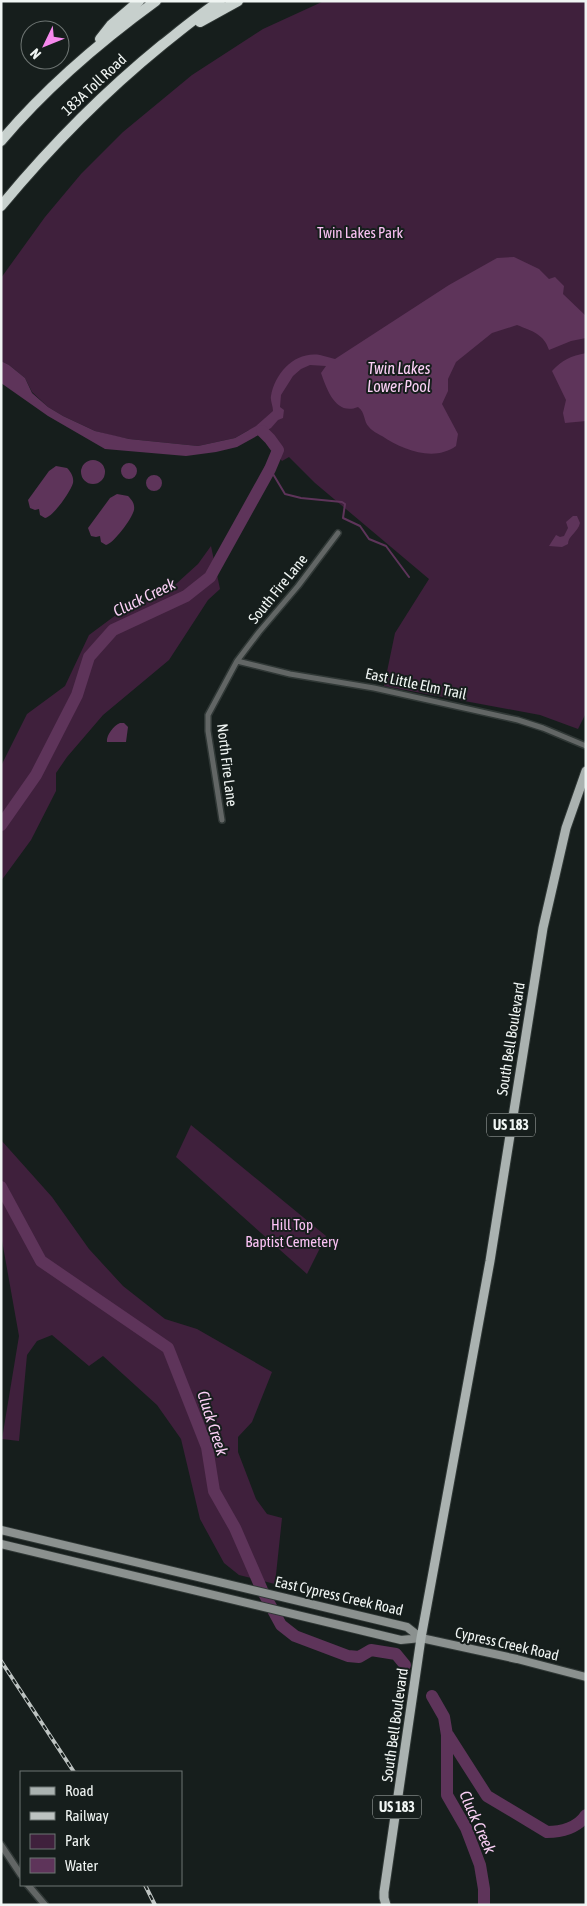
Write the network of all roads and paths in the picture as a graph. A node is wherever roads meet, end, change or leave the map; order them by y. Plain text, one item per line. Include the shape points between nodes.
1 (139, 1) edge
2 (156, 1) edge
3 (220, 1) edge
4 (238, 1) edge
5 (175, 35) junction
6 (88, 55) junction
7 (1, 142) edge
8 (1, 206) edge
9 (338, 533) dead end
10 (237, 661) junction
11 (586, 746) edge
12 (586, 771) edge
13 (222, 820) dead end
14 (1, 1530) edge
15 (1, 1544) edge
16 (164, 1570) junction
17 (158, 1582) junction
18 (422, 1638) junction
19 (586, 1677) edge
20 (1, 1846) edge
21 (20, 1874) edge
22 (29, 1886) edge
23 (383, 1902) edge
24 (45, 1905) edge

1 - 6 highway via 111,25
2 - 6 highway, 183A Toll Road
3 - 5 highway, 183A Toll Road
4 - 5 highway
5 - 8 highway, 183A Toll Road via 90,108
6 - 7 highway, 183A Toll Road
9 - 10 street, South Fire Lane
10 - 11 street, East Little Elm Trail via 518,720
10 - 13 street, North Fire Lane via 208,716
12 - 18 main road, South Bell Boulevard / US 183 via 566,828 543,928 490,1261
14 - 16 main road, East Cypress Creek Road
15 - 17 main road, East Cypress Creek Road
16 - 17 main road
16 - 18 main road, East Cypress Creek Road via 407,1627
17 - 18 main road, East Cypress Creek Road via 401,1640
18 - 19 main road, Cypress Creek Road
18 - 23 main road, South Bell Boulevard / US 183
20 - 21 street
22 - 24 street

